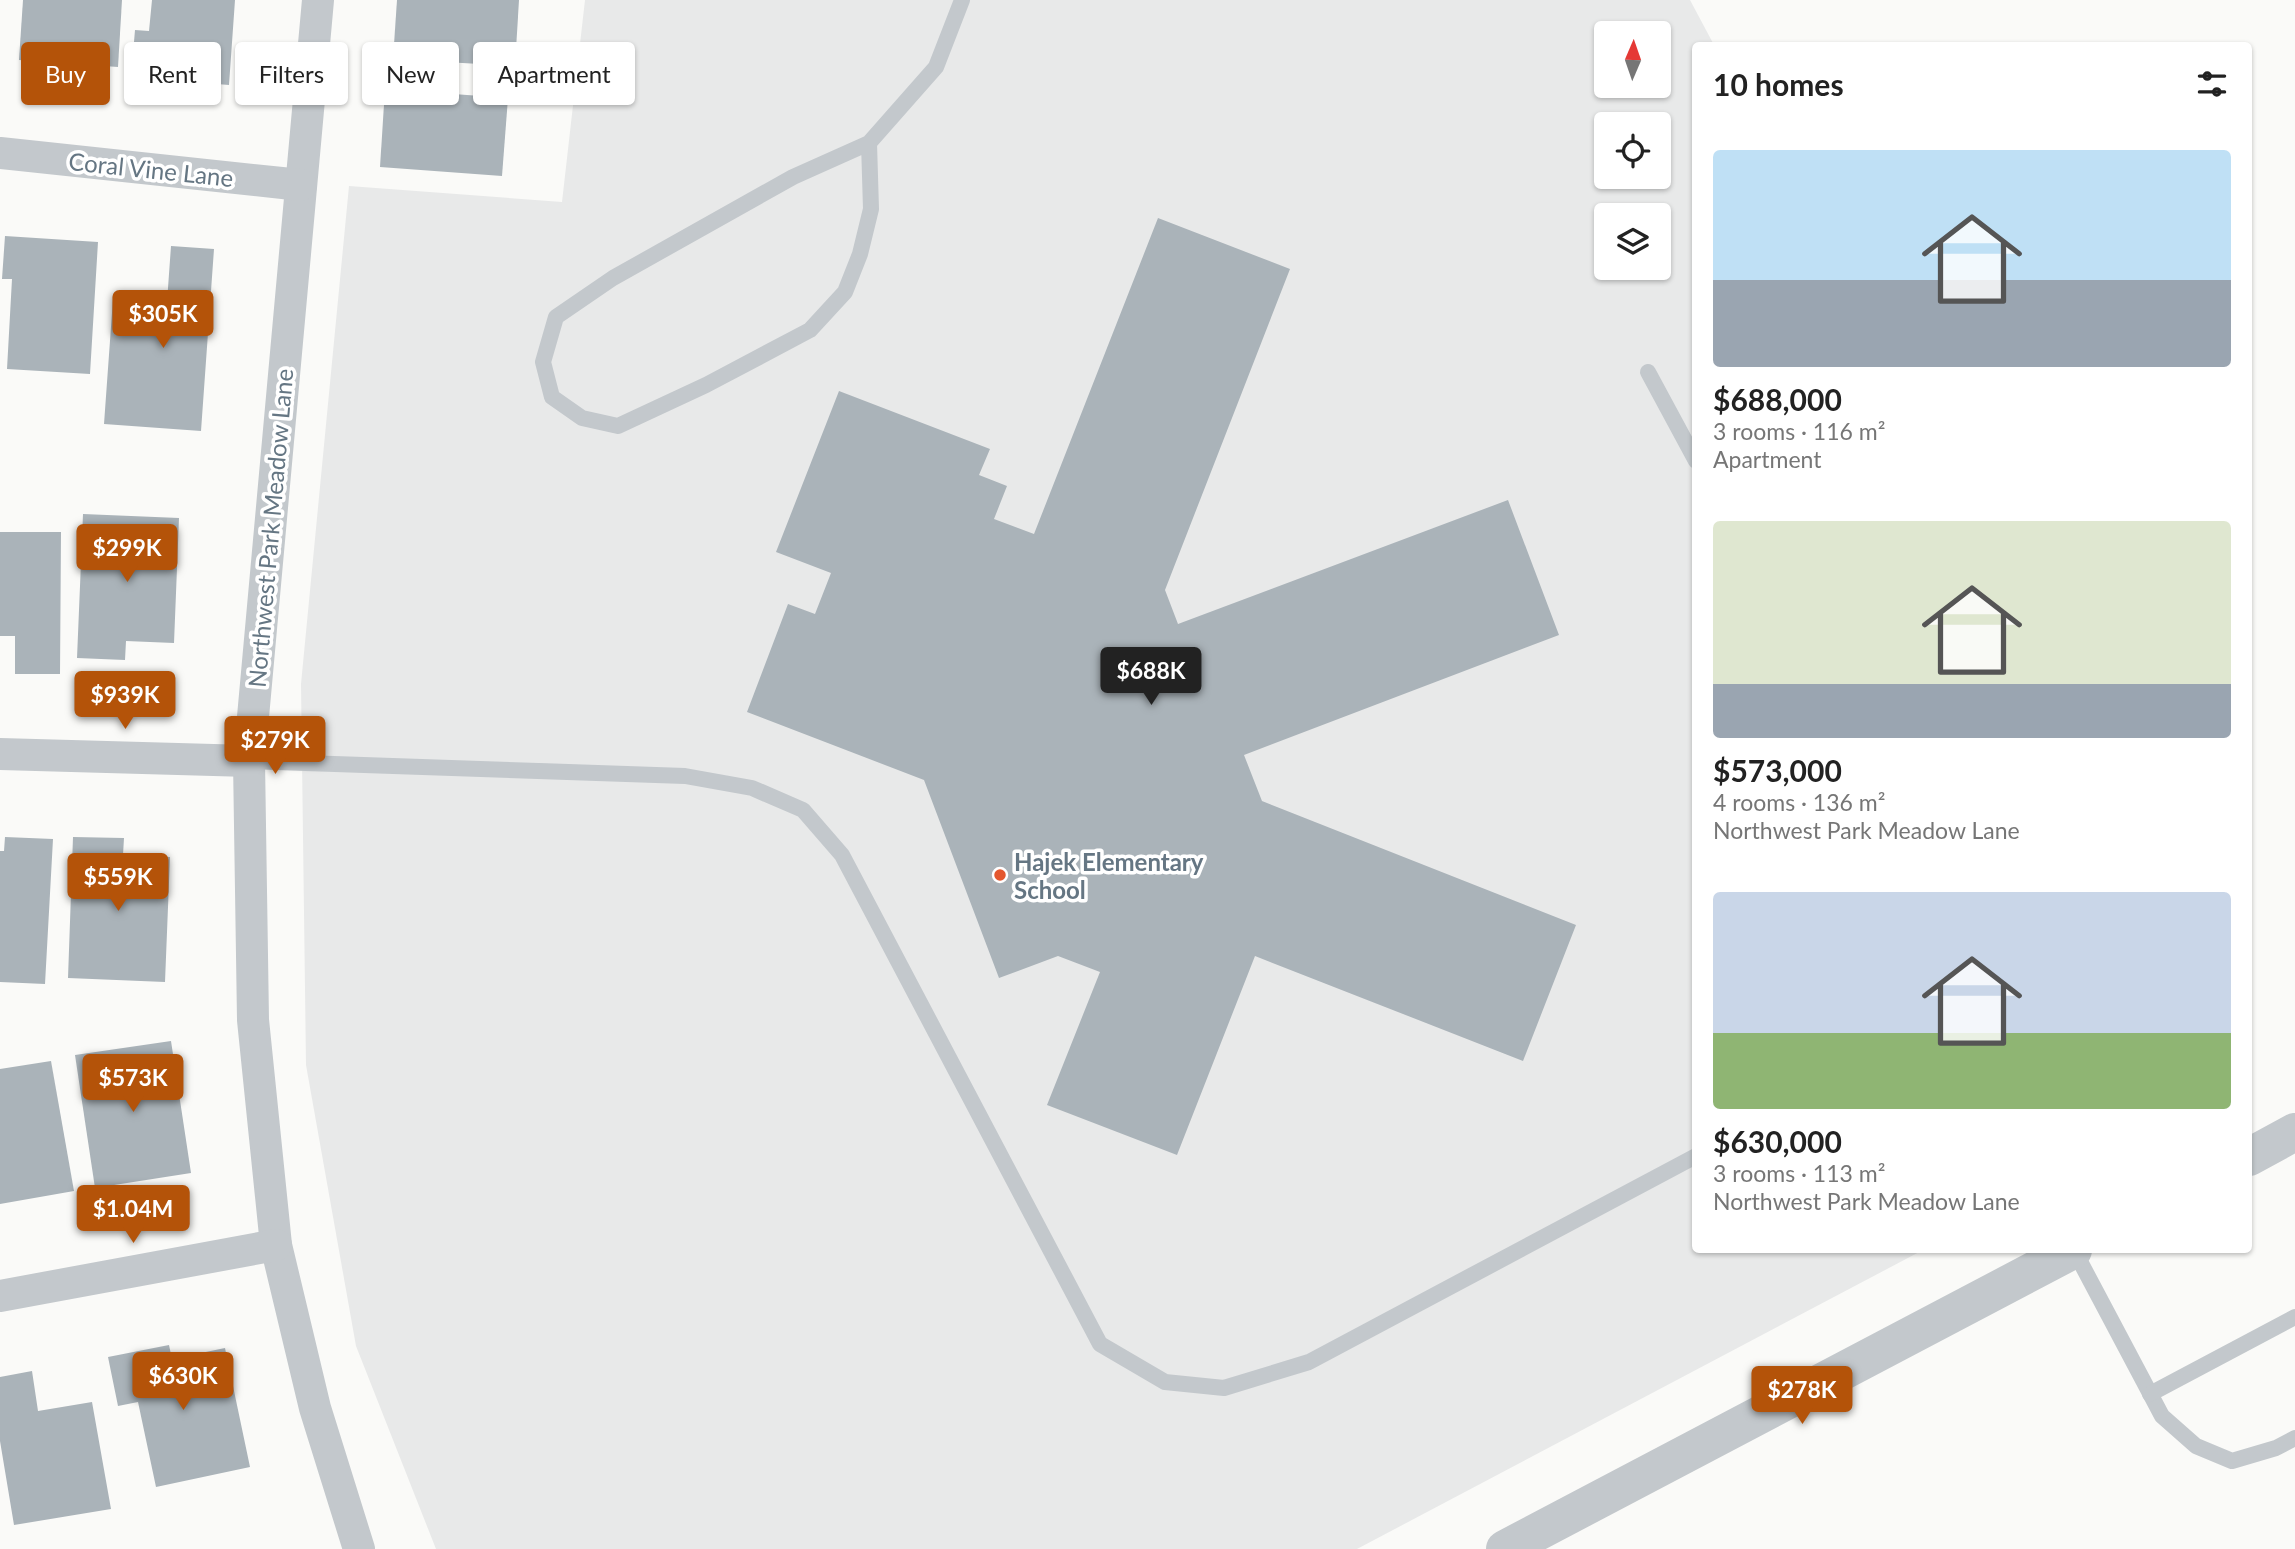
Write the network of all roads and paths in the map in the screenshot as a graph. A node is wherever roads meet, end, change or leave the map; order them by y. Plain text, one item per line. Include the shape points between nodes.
1 (318, 0) edge
2 (962, 0) edge
3 (869, 144) junction
4 (0, 153) edge
5 (302, 185) junction
6 (1648, 372) dead end
7 (1692, 454) edge
8 (0, 754) edge
9 (249, 761) junction
10 (2295, 1132) edge
11 (2252, 1155) edge
12 (1692, 1159) edge
13 (276, 1245) junction
14 (2067, 1253) edge
15 (2075, 1253) edge
16 (0, 1296) edge
17 (2295, 1317) edge
18 (2150, 1394) junction
19 (2295, 1438) edge
20 (359, 1549) edge
21 (1504, 1549) edge

1 - 5 street, Northwest Park Meadow Lane
2 - 3 lane via 936,67
3 - 3 lane via 781,184 613,278 556,317 543,362 552,397 582,418 618,426 810,330 845,292 860,254 871,209
4 - 5 street, Coral Vine Lane
5 - 9 street, Northwest Park Meadow Lane
6 - 7 lane
8 - 9 street
9 - 12 lane via 685,776 752,788 803,810 842,855 1100,1344 1165,1382 1224,1388 1309,1362
9 - 13 street, Northwest Park Meadow Lane via 253,1020
10 - 11 street
13 - 16 street
13 - 20 street, Northwest Park Meadow Lane via 315,1408
14 - 21 street
15 - 18 lane
17 - 18 lane
18 - 19 lane via 2162,1416 2196,1446 2232,1461

